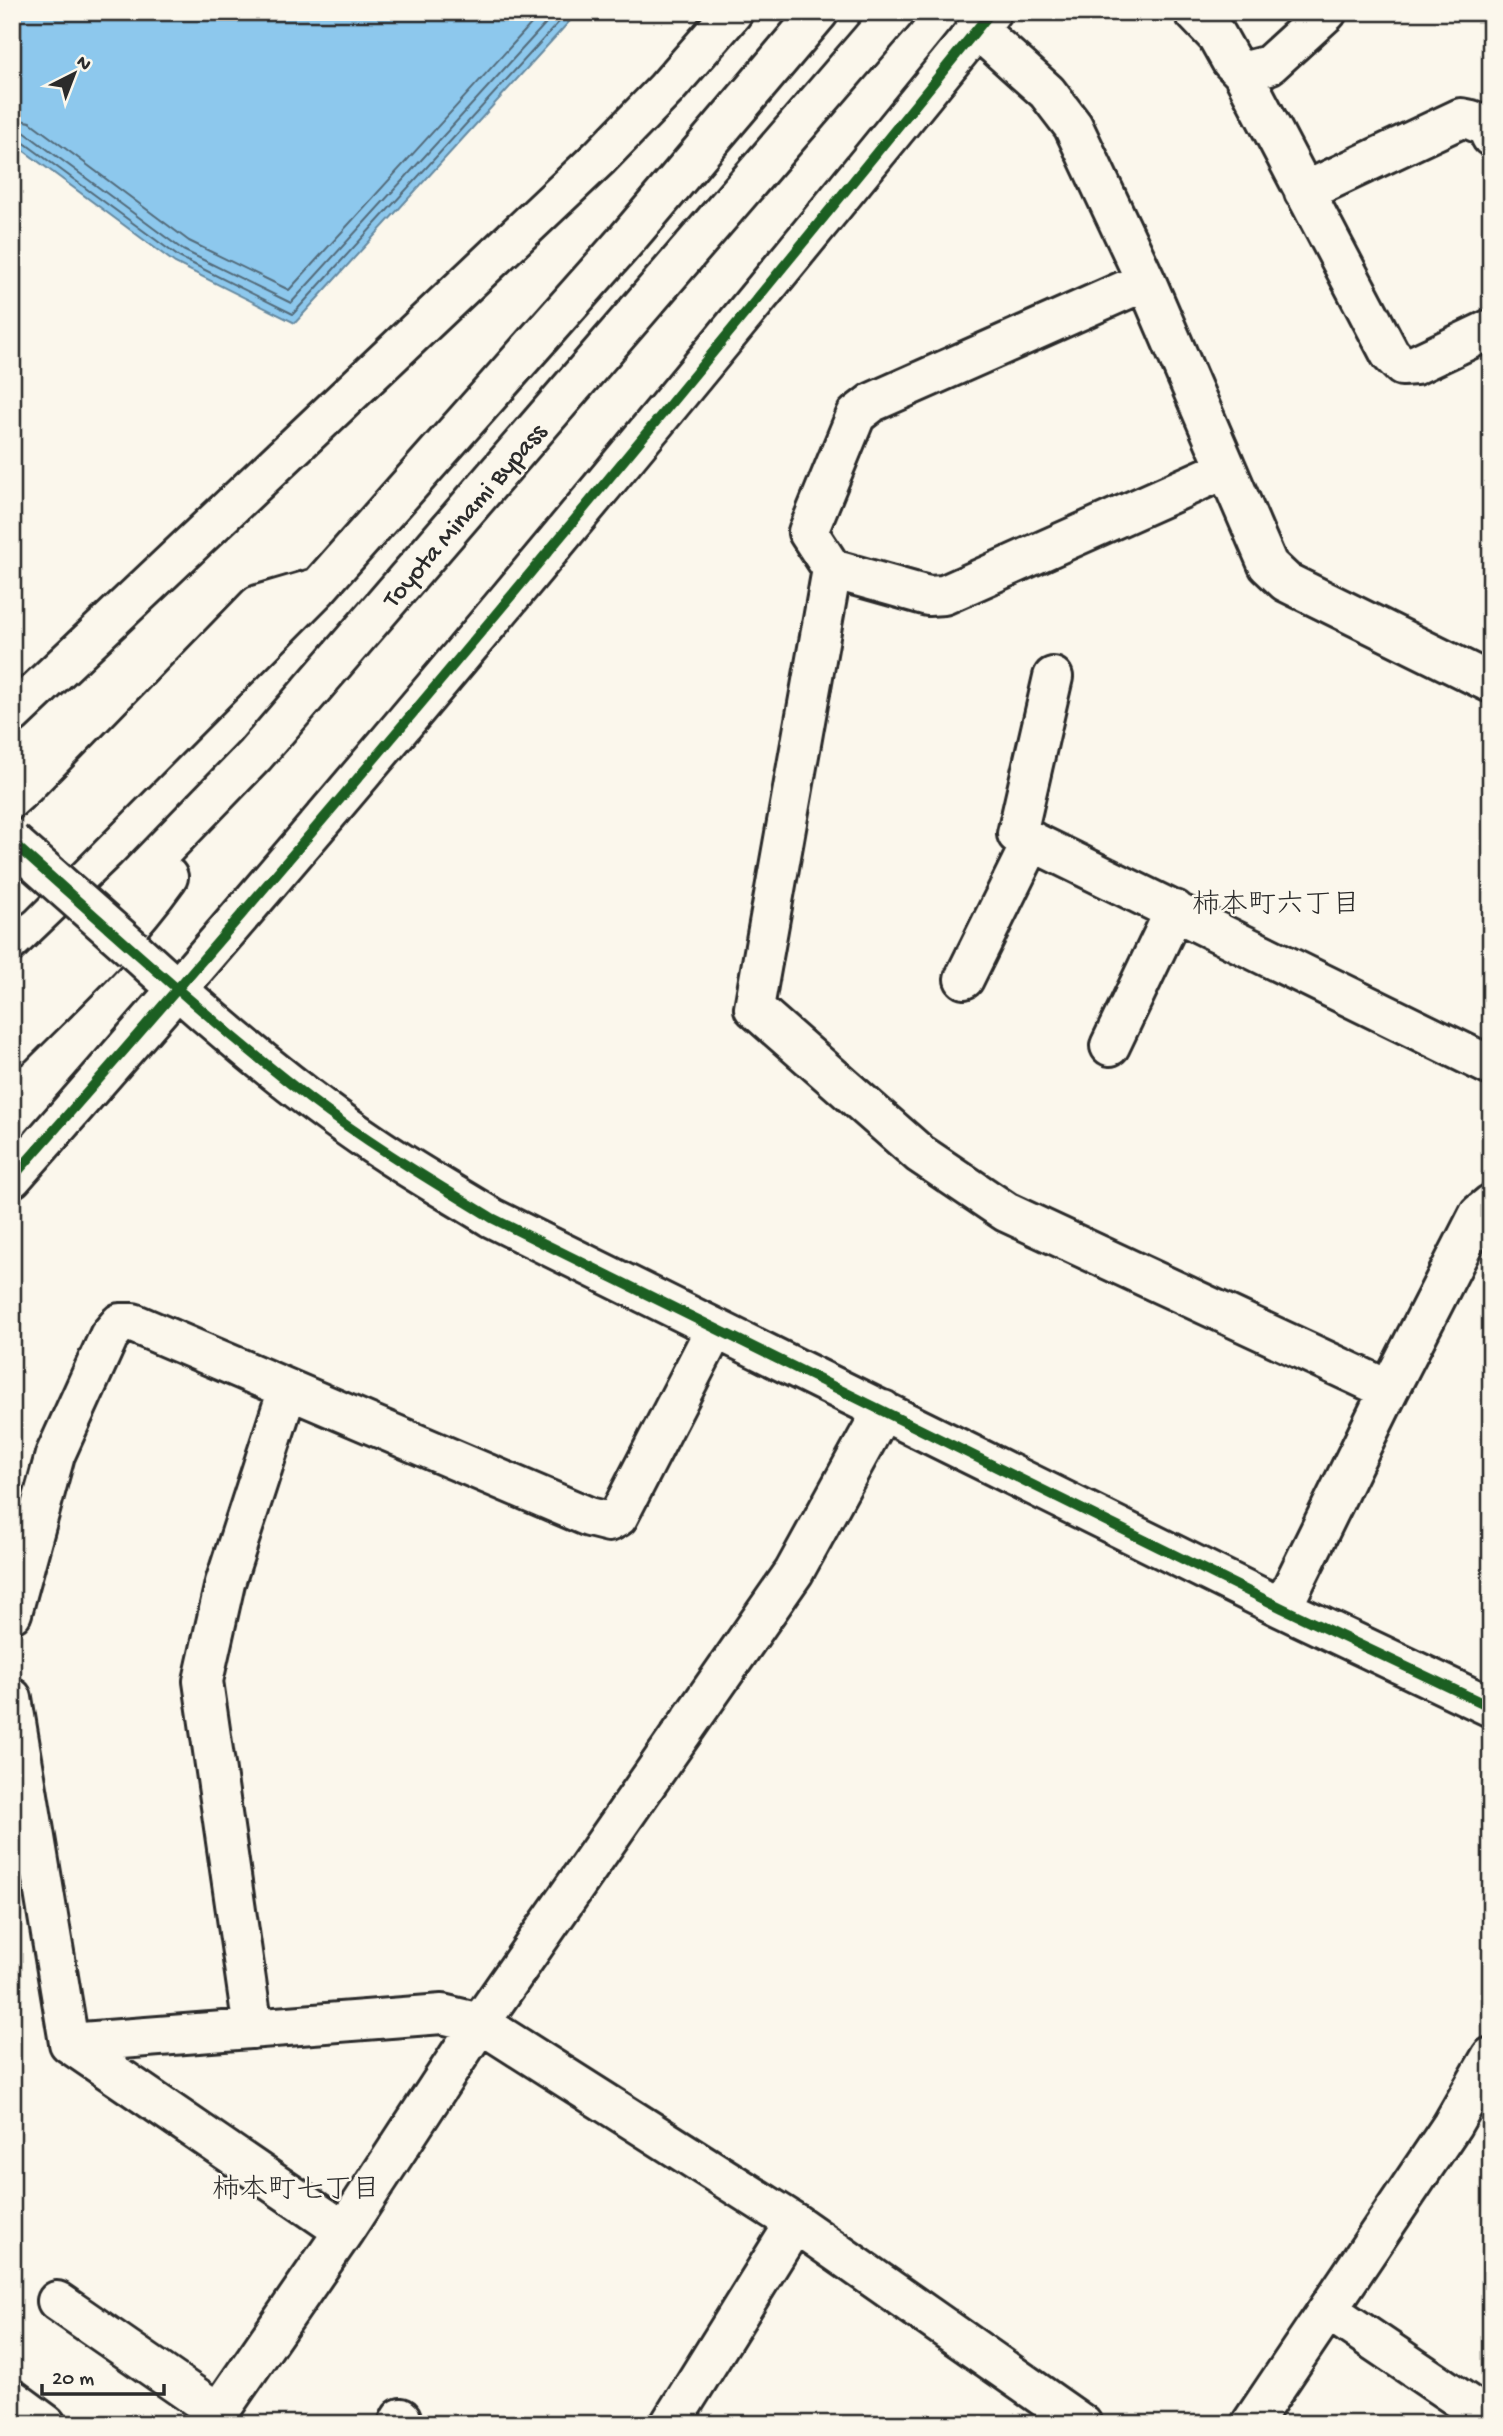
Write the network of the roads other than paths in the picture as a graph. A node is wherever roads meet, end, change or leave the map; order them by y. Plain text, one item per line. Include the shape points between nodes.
1 (733, 12) edge
2 (819, 12) edge
3 (895, 12) edge
4 (1194, 12) edge
5 (1327, 12) edge
6 (984, 21) edge
7 (1242, 72) junction
8 (1491, 137) edge
9 (1304, 192) junction
10 (1146, 281) junction
11 (1491, 330) edge
12 (1226, 469) junction
13 (832, 569) junction
14 (318, 587) junction
15 (1053, 677) dead end
16 (1491, 682) edge
17 (12, 714) edge
18 (255, 755) junction
19 (1032, 841) junction
20 (12, 842) edge
21 (12, 853) edge
22 (12, 896) edge
23 (1175, 911) junction
24 (964, 979) dead end
25 (178, 990) junction
26 (12, 997) edge
27 (12, 1046) edge
28 (1110, 1046) dead end
29 (1491, 1066) edge
30 (12, 1178) edge
31 (1491, 1204) edge
32 (715, 1329) junction
33 (288, 1389) junction
34 (1389, 1391) junction
35 (883, 1410) junction
36 (1282, 1608) junction
37 (12, 1613) edge
38 (12, 1698) edge
39 (1491, 1707) edge
40 (480, 2023) junction
41 (253, 2029) junction
42 (69, 2043) junction
43 (1491, 2057) edge
44 (795, 2223) junction
45 (344, 2231) junction
46 (57, 2301) dead end
47 (1328, 2309) junction
48 (12, 2399) edge
49 (215, 2418) edge
50 (1491, 2420) edge
51 (46, 2424) edge
52 (670, 2424) edge
53 (1082, 2424) edge
54 (1251, 2424) edge

1 - 17 main road via 600,157
2 - 14 main road via 627,239
3 - 18 main road, Toyota Minami Bypass
4 - 7 main road
5 - 7 main road via 1269,65
6 - 10 main road via 1073,126
6 - 25 main road via 701,369
7 - 9 main road
8 - 9 main road via 1486,127 1461,118
9 - 11 main road via 1390,354 1402,366 1415,365
10 - 12 main road
10 - 13 main road via 873,402 856,415 807,533
12 - 13 main road via 944,595 928,596
12 - 16 main road via 1268,565 1286,582
13 - 34 main road via 754,1008 920,1154 1006,1212
14 - 21 main road via 258,605
14 - 22 main road
15 - 19 main road via 1017,834
18 - 26 main road, Toyota Minami Bypass
18 - 27 main road via 155,895
19 - 23 main road
19 - 24 main road
20 - 25 main road, bridge
23 - 28 main road
23 - 29 main road
25 - 30 main road
25 - 32 main road via 374,1146 492,1218
31 - 34 main road via 1479,1214
32 - 33 main road via 618,1517 609,1522
32 - 35 main road
33 - 37 main road via 133,1323 120,1324 109,1336 55,1455
33 - 41 main road via 225,1583 203,1681
34 - 36 main road
35 - 36 main road
35 - 40 main road via 794,1572
36 - 39 main road
38 - 42 main road
40 - 41 main road via 442,2014
40 - 44 main road
40 - 45 main road
41 - 42 main road
42 - 45 main road
43 - 47 main road via 1452,2125
44 - 52 main road
44 - 53 main road
45 - 49 main road
46 - 49 main road
47 - 50 main road
47 - 54 main road
48 - 51 main road

